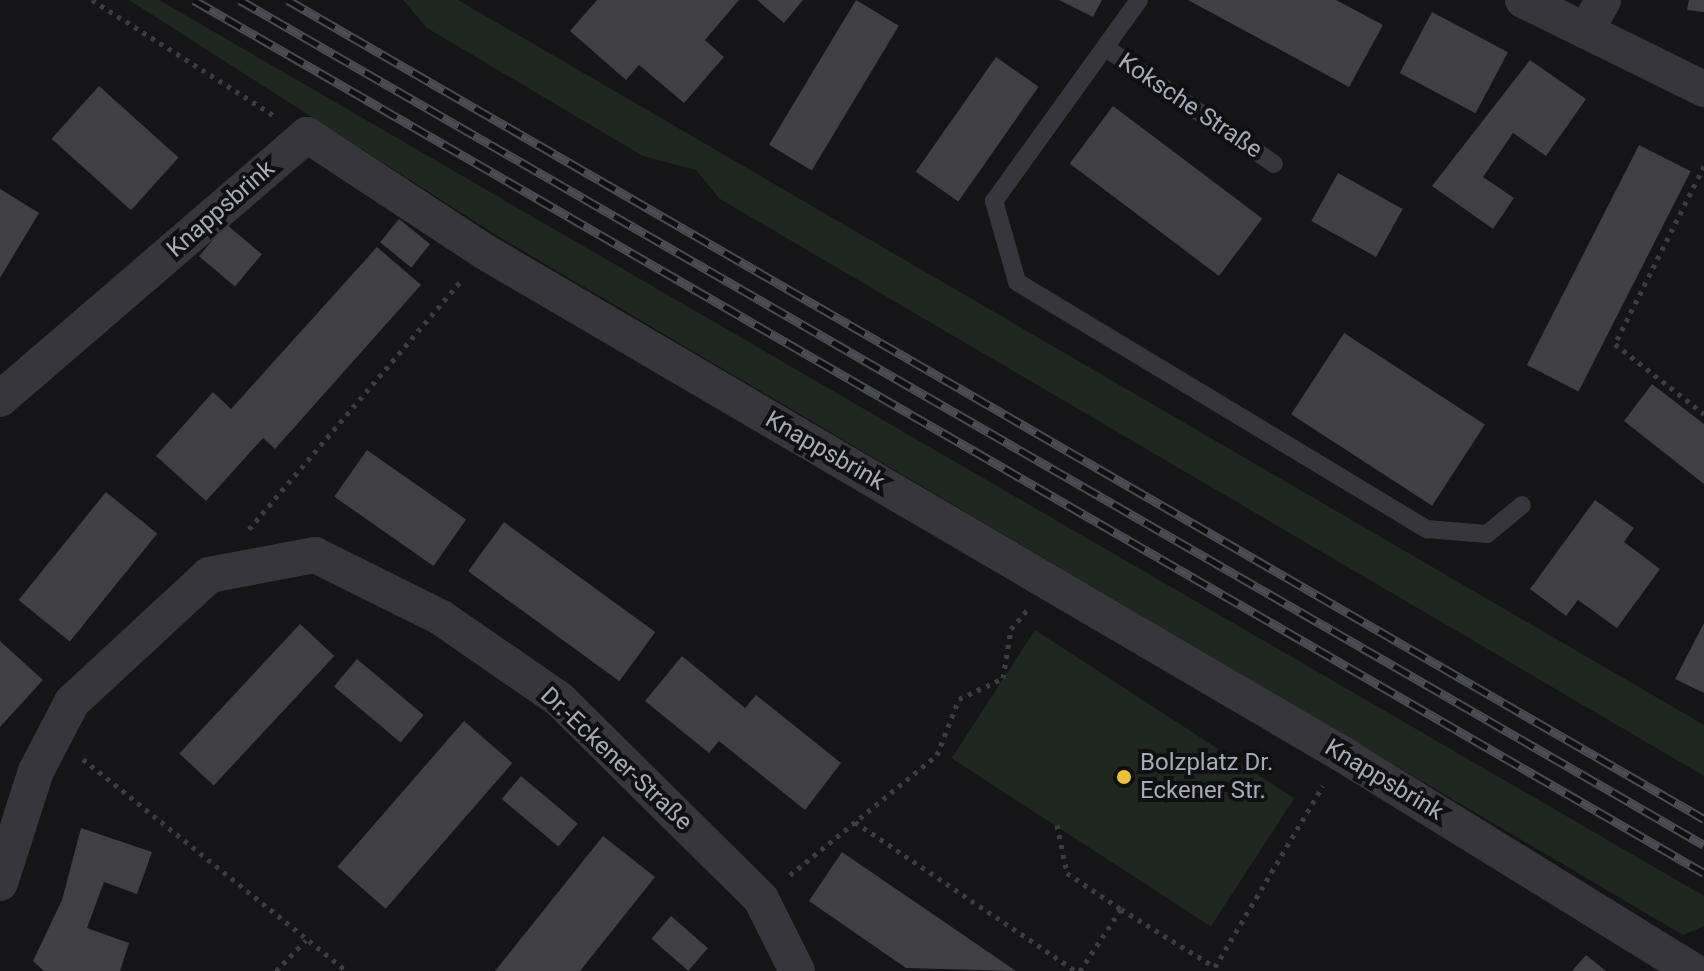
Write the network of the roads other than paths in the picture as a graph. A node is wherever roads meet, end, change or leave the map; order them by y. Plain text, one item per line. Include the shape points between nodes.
1 (1139, 0) edge
2 (1523, 0) edge
3 (1595, 16) edge
4 (1106, 48) junction
5 (1704, 89) edge
6 (1274, 164) dead end
7 (0, 399) edge
8 (1522, 505) dead end
9 (0, 883) edge
10 (797, 971) edge
11 (1694, 971) edge

1 - 4 lane, Koksche Straße
2 - 3 street
3 - 5 street
4 - 6 lane, Koksche Straße
4 - 8 lane, Koksche Straße via 994,201 1017,282 1427,529 1487,534
7 - 11 street, Knappsbrink via 307,135 485,252 1342,754
9 - 10 street, Dr.-Eckener-Straße via 54,736 72,702 209,575 315,555 440,617 559,699 761,899

